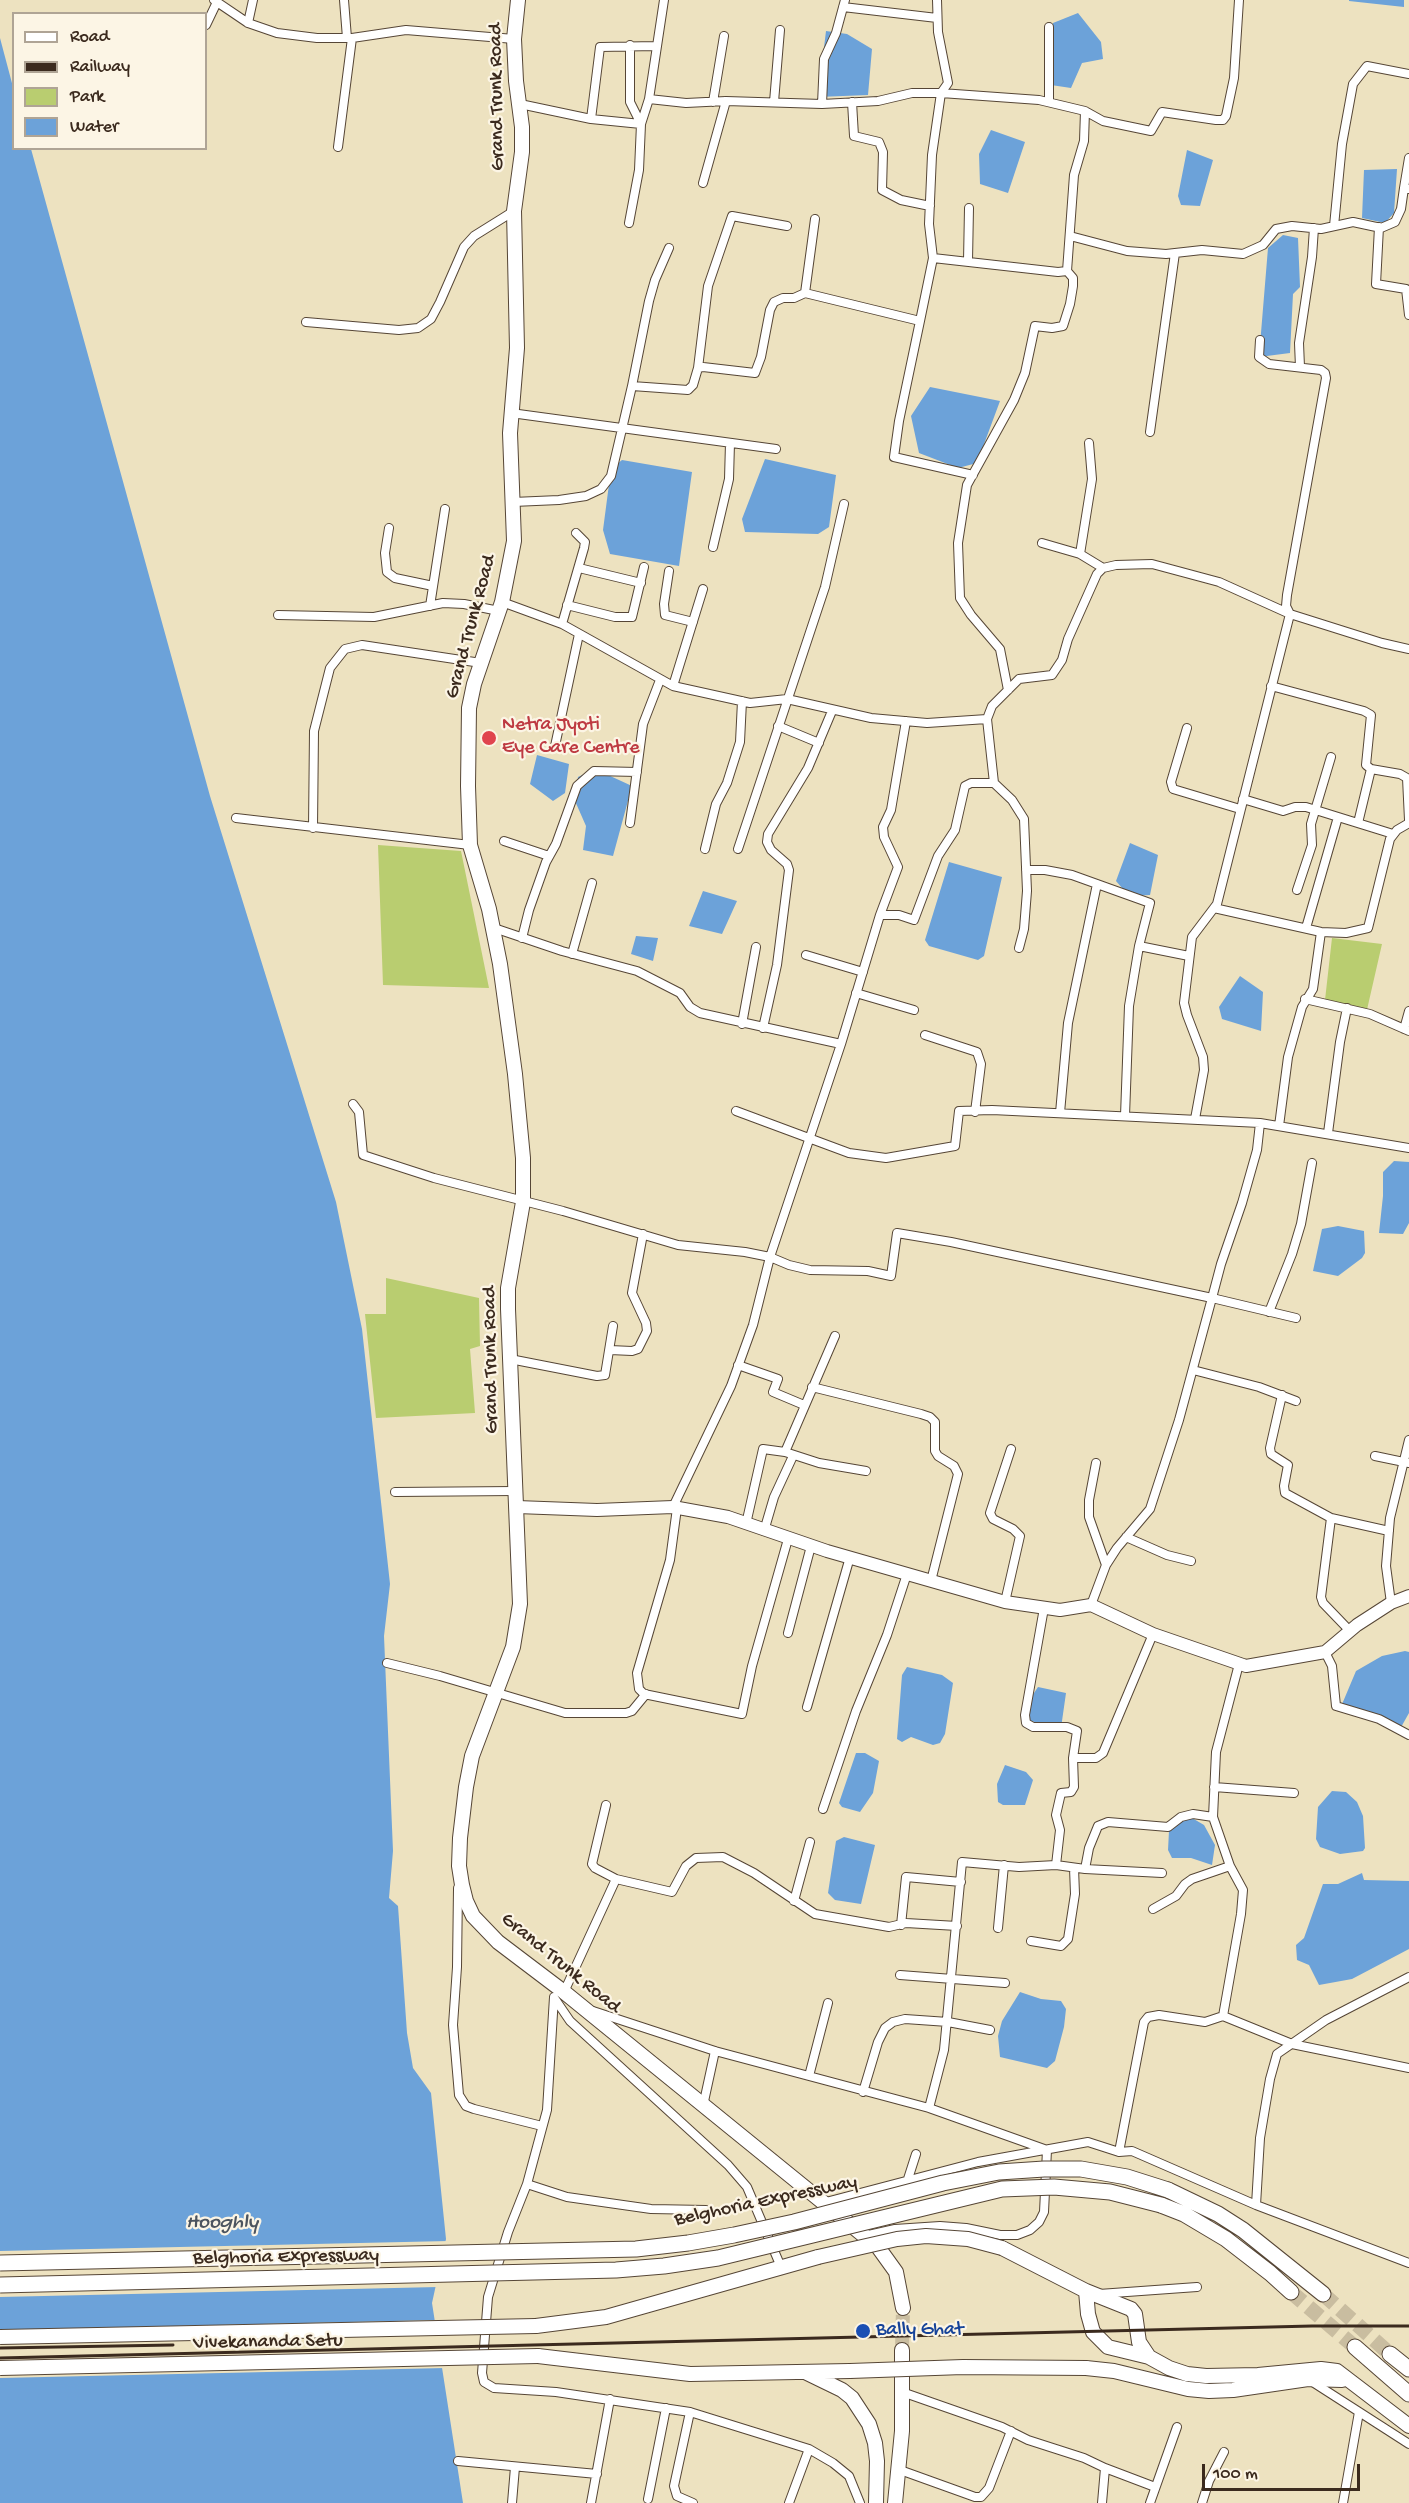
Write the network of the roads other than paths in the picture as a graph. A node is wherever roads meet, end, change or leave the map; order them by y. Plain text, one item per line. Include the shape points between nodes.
1 (253, 0) edge
2 (344, 0) edge
3 (518, 0) edge
4 (664, 0) edge
5 (937, 0) edge
6 (1239, 0) edge
7 (215, 1) edge
8 (844, 4) edge
9 (938, 18) junction
10 (207, 22) edge
11 (248, 22) junction
12 (1049, 27) dead end
13 (780, 30) dead end
14 (724, 36) dead end
15 (350, 38) junction
16 (514, 39) junction
17 (630, 45) junction
18 (656, 46) junction
19 (1409, 74) edge
20 (941, 93) junction
21 (649, 99) junction
22 (726, 100) junction
23 (713, 102) junction
24 (774, 102) junction
25 (852, 102) junction
26 (1049, 102) junction
27 (520, 104) junction
28 (822, 104) junction
29 (1085, 111) junction
30 (591, 119) junction
31 (641, 124) junction
32 (338, 147) dead end
33 (1409, 158) edge
34 (703, 183) dead end
35 (1406, 189) edge
36 (930, 206) junction
37 (969, 208) dead end
38 (514, 211) junction
39 (815, 219) dead end
40 (629, 224) dead end
41 (787, 226) dead end
42 (1334, 226) junction
43 (1378, 227) junction
44 (1314, 228) junction
45 (1070, 236) junction
46 (669, 248) dead end
47 (1175, 253) junction
48 (933, 258) junction
49 (968, 261) junction
50 (1066, 271) junction
51 (805, 293) junction
52 (1409, 315) edge
53 (920, 321) junction
54 (306, 322) dead end
55 (1260, 340) dead end
56 (1300, 367) junction
57 (698, 368) junction
58 (632, 387) junction
59 (511, 413) junction
60 (623, 428) junction
61 (1150, 432) dead end
62 (730, 443) junction
63 (1089, 443) dead end
64 (776, 449) dead end
65 (973, 474) junction
66 (513, 502) junction
67 (844, 504) dead end
68 (445, 508) dead end
69 (389, 528) dead end
70 (576, 533) dead end
71 (1042, 543) dead end
72 (713, 547) dead end
73 (1080, 554) junction
74 (644, 567) dead end
75 (579, 568) junction
76 (1103, 568) junction
77 (669, 571) dead end
78 (642, 583) junction
79 (433, 586) junction
80 (703, 588) dead end
81 (567, 605) junction
82 (430, 606) junction
83 (501, 606) junction
84 (1290, 614) junction
85 (278, 615) dead end
86 (693, 622) junction
87 (562, 624) junction
88 (579, 634) junction
89 (1409, 649) edge
90 (481, 663) junction
91 (660, 680) junction
92 (673, 686) junction
93 (1271, 686) junction
94 (1008, 690) junction
95 (788, 699) junction
96 (742, 701) junction
97 (832, 711) junction
98 (987, 719) junction
99 (906, 721) junction
100 (778, 726) junction
101 (1187, 729) dead end
102 (819, 743) junction
103 (555, 746) dead end
104 (1331, 757) dead end
105 (1371, 769) junction
106 (637, 772) junction
107 (994, 783) junction
108 (1243, 799) junction
109 (1240, 809) junction
110 (1315, 810) junction
111 (1338, 817) junction
112 (236, 819) dead end
113 (1409, 821) edge
114 (630, 823) dead end
115 (1358, 823) junction
116 (313, 828) junction
117 (1393, 834) junction
118 (504, 841) dead end
119 (470, 845) junction
120 (705, 849) dead end
121 (738, 849) dead end
122 (549, 856) junction
123 (1026, 870) junction
124 (592, 883) dead end
125 (1097, 884) junction
126 (1297, 890) dead end
127 (1214, 908) junction
128 (880, 915) junction
129 (494, 928) junction
130 (1306, 928) junction
131 (1321, 932) junction
132 (522, 938) junction
133 (1139, 946) junction
134 (756, 947) dead end
135 (1019, 948) dead end
136 (572, 954) junction
137 (806, 955) dead end
138 (1189, 956) junction
139 (863, 972) junction
140 (856, 993) junction
141 (1305, 999) junction
142 (1347, 1008) junction
143 (914, 1010) dead end
144 (1409, 1011) edge
145 (742, 1024) junction
146 (764, 1028) junction
147 (1406, 1030) edge
148 (925, 1035) dead end
149 (841, 1044) junction
150 (353, 1104) dead end
151 (736, 1111) dead end
152 (975, 1112) junction
153 (1060, 1113) junction
154 (1125, 1116) junction
155 (1195, 1119) junction
156 (1260, 1123) junction
157 (1279, 1126) junction
158 (1328, 1133) junction
159 (808, 1136) junction
160 (1409, 1148) edge
161 (1312, 1163) dead end
162 (523, 1202) junction
163 (643, 1234) junction
164 (770, 1257) junction
165 (1212, 1298) junction
166 (1269, 1312) junction
167 (1296, 1318) dead end
168 (613, 1326) dead end
169 (835, 1335) dead end
170 (610, 1350) junction
171 (510, 1359) junction
172 (738, 1365) junction
173 (1193, 1370) junction
174 (812, 1387) junction
175 (1282, 1395) junction
176 (1296, 1401) dead end
177 (804, 1405) junction
178 (1409, 1440) edge
179 (1011, 1449) dead end
180 (789, 1454) junction
181 (1375, 1456) dead end
182 (1406, 1462) edge
183 (1096, 1463) dead end
184 (866, 1471) dead end
185 (515, 1491) junction
186 (395, 1492) dead end
187 (517, 1507) junction
188 (675, 1508) junction
189 (1331, 1518) junction
190 (746, 1524) junction
191 (764, 1531) junction
192 (1389, 1531) junction
193 (1126, 1537) junction
194 (788, 1539) junction
195 (811, 1546) junction
196 (850, 1557) junction
197 (1191, 1561) dead end
198 (1106, 1565) junction
199 (907, 1574) junction
200 (931, 1581) junction
201 (1409, 1596) edge
202 (1005, 1602) junction
203 (1391, 1603) junction
204 (1091, 1605) junction
205 (1044, 1608) junction
206 (1349, 1630) junction
207 (788, 1633) dead end
208 (1153, 1634) junction
209 (1325, 1652) junction
210 (387, 1663) dead end
211 (1239, 1664) junction
212 (497, 1692) junction
213 (646, 1694) junction
214 (807, 1707) dead end
215 (1409, 1735) edge
216 (1073, 1758) junction
217 (1214, 1787) junction
218 (1294, 1793) dead end
219 (606, 1805) dead end
220 (823, 1809) dead end
221 (1213, 1817) junction
222 (810, 1842) dead end
223 (1004, 1865) junction
224 (1056, 1865) junction
225 (459, 1866) junction
226 (1230, 1866) junction
227 (1074, 1868) junction
228 (1085, 1869) junction
229 (1162, 1873) dead end
230 (616, 1879) junction
231 (961, 1882) junction
232 (794, 1901) junction
233 (1154, 1909) dead end
234 (901, 1925) junction
235 (957, 1926) junction
236 (998, 1928) dead end
237 (1031, 1941) dead end
238 (900, 1976) dead end
239 (952, 1977) junction
240 (1409, 1977) edge
241 (1005, 1983) dead end
242 (559, 1995) junction
243 (828, 2003) dead end
244 (584, 2008) junction
245 (1223, 2016) junction
246 (948, 2022) junction
247 (990, 2030) dead end
248 (1292, 2044) junction
249 (715, 2050) junction
250 (1409, 2068) edge
251 (808, 2076) junction
252 (863, 2092) junction
253 (703, 2106) junction
254 (929, 2108) junction
255 (542, 2126) junction
256 (1047, 2150) junction
257 (1119, 2152) junction
258 (916, 2154) dead end
259 (907, 2181) junction
260 (527, 2184) junction
261 (821, 2203) junction
262 (1256, 2205) junction
263 (706, 2210) dead end
264 (864, 2236) junction
265 (0, 2263) edge
266 (1409, 2263) edge
267 (781, 2267) junction
268 (0, 2285) edge
269 (1197, 2287) dead end
270 (1291, 2292) tunnel mouth
271 (1091, 2293) junction
272 (1323, 2294) tunnel mouth
273 (903, 2308) tunnel mouth
274 (0, 2337) edge
275 (1355, 2348) tunnel mouth
276 (902, 2350) tunnel mouth
277 (1390, 2354) tunnel mouth
278 (1149, 2357) junction
279 (0, 2368) edge
280 (1409, 2369) edge
281 (803, 2371) junction
282 (1282, 2378) junction
283 (1308, 2379) junction
284 (1353, 2382) junction
285 (902, 2392) junction
286 (1409, 2394) edge
287 (610, 2399) junction
288 (666, 2408) junction
289 (690, 2412) junction
290 (1359, 2412) junction
291 (1409, 2426) edge
292 (1177, 2427) dead end
293 (1011, 2432) junction
294 (1409, 2444) edge
295 (809, 2449) junction
296 (1224, 2452) dead end
297 (458, 2461) dead end
298 (515, 2467) junction
299 (1105, 2468) junction
300 (900, 2470) junction
301 (597, 2474) junction
302 (1155, 2487) junction
303 (648, 2499) dead end
304 (512, 2503) edge
305 (591, 2503) edge
306 (693, 2503) edge
307 (789, 2503) edge
308 (860, 2503) edge
309 (876, 2503) edge
310 (895, 2503) edge
311 (1102, 2503) edge
312 (1150, 2503) edge
313 (1202, 2503) edge
314 (1343, 2503) edge

1 - 11 street
2 - 15 street
3 - 16 main road, Grand Trunk Road
4 - 18 street
5 - 9 street
6 - 29 street via 1234,78 1222,120 1162,112 1154,128 1148,131 1103,121
7 - 10 street
7 - 11 street
8 - 9 street
8 - 28 street via 824,59
9 - 20 street via 948,83
11 - 15 street via 277,33
12 - 26 street
13 - 24 street
14 - 23 street
15 - 16 street via 406,30
15 - 32 street
16 - 27 main road, Grand Trunk Road
17 - 18 street
17 - 30 street via 600,47
17 - 31 street via 630,102
18 - 21 street
19 - 42 street via 1367,66 1353,84
20 - 25 street
20 - 26 street
20 - 36 street
21 - 23 street
21 - 31 street
22 - 23 street
22 - 24 street
22 - 34 street
24 - 28 street
25 - 28 street
25 - 36 street via 854,136 879,142 883,152 882,190 901,200
26 - 29 street
27 - 30 street
27 - 38 main road, Grand Trunk Road via 522,152
29 - 45 street via 1084,141 1074,176
30 - 31 street
31 - 40 street via 639,170
33 - 35 street
35 - 43 street via 1395,222
36 - 48 street
37 - 49 street
38 - 54 street via 474,236 464,247 431,319 418,328 399,330
38 - 59 main road, Grand Trunk Road via 517,348
39 - 51 street
41 - 57 street via 732,216 708,286
42 - 43 street via 1353,222
42 - 44 street
43 - 52 street via 1376,284 1406,289
44 - 47 street via 1276,228 1263,245 1242,254 1202,250
44 - 56 street via 1299,344
45 - 47 street via 1127,250
45 - 50 street
46 - 58 street via 652,290
47 - 61 street
48 - 49 street
48 - 53 street
49 - 50 street
50 - 65 street via 1073,278 1073,286 1063,326 1035,326 1025,373 1014,400
51 - 53 street
51 - 57 street via 774,302 755,373
53 - 65 street via 894,457
55 - 56 street via 1259,357 1269,364
56 - 84 street via 1321,370 1326,378 1287,596
57 - 58 street via 688,390
58 - 60 street
59 - 60 street
59 - 66 main road, Grand Trunk Road
60 - 62 street
60 - 66 street via 611,476 601,489 559,500
62 - 64 street
62 - 72 street via 729,479
63 - 73 street via 1092,479
65 - 94 street via 967,485 958,543 960,598 1000,649
66 - 83 main road, Grand Trunk Road via 513,558
67 - 95 street via 825,587
68 - 79 street
69 - 79 street via 387,572 395,578
70 - 75 street via 585,542
71 - 73 street
73 - 76 street
74 - 78 street
75 - 78 street
75 - 81 street
76 - 84 street via 1152,564 1219,582
76 - 94 street via 1096,574 1062,660 1052,675 1019,679
77 - 86 street via 665,615
78 - 81 street via 632,617 624,619
79 - 82 street
80 - 86 street
81 - 87 street
82 - 83 street
82 - 85 street via 374,617
83 - 87 street
83 - 90 main road, Grand Trunk Road
84 - 89 street
84 - 93 street
86 - 92 street
87 - 88 street
88 - 91 street
88 - 103 street
90 - 116 street via 362,645 345,649 330,668 314,731
90 - 119 main road, Grand Trunk Road via 469,708
91 - 92 street
91 - 106 street via 643,724
92 - 96 street
93 - 105 street via 1371,715 1365,761
93 - 108 street
94 - 98 street via 992,706
95 - 96 street
95 - 97 street
95 - 100 street
96 - 120 street via 740,742 716,804
97 - 99 street
97 - 102 street
98 - 99 street
98 - 107 street
99 - 128 street via 891,810 883,827 898,867
100 - 102 street
100 - 121 street
101 - 109 street via 1171,782 1173,789
102 - 146 street via 768,834 771,850 789,870
104 - 110 street
105 - 113 street via 1407,778
105 - 115 street
106 - 114 street
106 - 122 street via 594,771 585,778 578,786
107 - 123 street via 1024,819
107 - 128 street via 965,786 955,830 938,856 914,920
108 - 109 street
108 - 110 street via 1284,811 1301,806
109 - 127 street
110 - 111 street
110 - 126 street via 1312,845
111 - 115 street
111 - 130 street
112 - 116 street
113 - 117 street
115 - 117 street
116 - 119 street
117 - 131 street via 1368,928 1346,933
118 - 122 street
119 - 129 main road, Grand Trunk Road
122 - 132 street
123 - 125 street via 1072,875
123 - 135 street via 1024,929
124 - 136 street
125 - 133 street via 1150,903
125 - 153 street via 1068,1023
127 - 130 street
127 - 138 street via 1192,937
128 - 139 street
129 - 132 street
129 - 162 main road, Grand Trunk Road via 520,1114
130 - 131 street
131 - 141 street via 1313,989
132 - 136 street
133 - 138 street
133 - 154 street via 1129,1006
134 - 145 street
136 - 145 street via 638,971 680,993 695,1011
137 - 139 street
138 - 155 street via 1184,1003 1204,1070
139 - 140 street
140 - 143 street
140 - 149 street
141 - 142 street
141 - 157 street via 1288,1057
142 - 147 street
142 - 158 street
144 - 147 street
145 - 146 street
146 - 149 street
148 - 152 street via 977,1052 981,1064
149 - 159 street
150 - 162 street via 359,1112 363,1155
151 - 159 street
152 - 153 street
152 - 159 street via 959,1111 955,1146 886,1158 849,1153
153 - 154 street
154 - 155 street
155 - 156 street
156 - 157 street
156 - 165 street via 1257,1150
157 - 158 street
158 - 160 street
159 - 164 street
161 - 166 street via 1301,1224
162 - 163 street
162 - 171 main road, Grand Trunk Road via 508,1288
163 - 164 street via 691,1248
163 - 170 street via 632,1293 647,1331 638,1349
164 - 165 street via 810,1270 868,1271 891,1276 897,1233
164 - 172 street via 753,1325
165 - 166 street
165 - 173 street
166 - 167 street
168 - 170 street
169 - 174 street
170 - 171 street via 606,1373 597,1376
171 - 185 main road, Grand Trunk Road
172 - 177 street via 778,1379 773,1392
172 - 188 street
173 - 175 street
173 - 193 street via 1150,1509
174 - 177 street
174 - 200 street via 921,1414 935,1422 935,1451 958,1474
175 - 176 street
175 - 189 street via 1270,1448 1271,1454 1288,1465 1284,1490 1293,1499
177 - 180 street
178 - 182 street
179 - 202 street via 990,1513 991,1518 1013,1528 1020,1536
180 - 184 street
180 - 190 street via 769,1449 761,1452
180 - 191 street
181 - 182 street
182 - 192 street
183 - 198 street via 1088,1509
185 - 186 street
185 - 187 main road, Grand Trunk Road
187 - 188 street
187 - 212 main road, Grand Trunk Road via 518,1626
188 - 190 street
188 - 213 street via 668,1568 637,1673 639,1689
189 - 192 street
189 - 206 street via 1321,1597
190 - 191 street
191 - 194 street
192 - 203 street via 1386,1566
193 - 197 street
193 - 198 street
194 - 195 street
194 - 213 street via 742,1714
195 - 196 street
195 - 207 street
196 - 199 street
196 - 214 street
198 - 204 street
199 - 200 street
199 - 220 street
200 - 202 street
201 - 203 street
202 - 205 street
203 - 206 street
204 - 205 street via 1060,1610
204 - 208 street
205 - 216 street via 1026,1723 1033,1727 1067,1726 1077,1731
206 - 209 street
208 - 211 street
208 - 216 street via 1103,1753 1096,1758
209 - 211 street via 1264,1664
209 - 215 street via 1332,1666 1336,1706 1379,1719
210 - 212 street
211 - 217 street via 1216,1752
212 - 213 street via 551,1710 577,1714 630,1712
212 - 225 main road, Grand Trunk Road via 472,1756 462,1813
216 - 224 street via 1074,1787 1071,1792 1061,1793 1056,1815 1060,1830
217 - 218 street
217 - 221 street
219 - 230 street via 592,1864
221 - 226 street
221 - 228 street via 1193,1814 1168,1827 1108,1822 1098,1826
222 - 232 street
223 - 224 street
223 - 231 street via 963,1862
223 - 236 street
224 - 227 street
225 - 242 main road, Grand Trunk Road via 473,1916
225 - 255 street via 453,2025 459,2095 466,2106 474,2109
226 - 233 street via 1192,1879 1176,1896
226 - 245 street via 1243,1890
227 - 228 street
227 - 237 street via 1075,1894 1068,1939 1061,1946
228 - 229 street
230 - 232 street via 672,1892 686,1866 696,1858 723,1857
230 - 242 street
231 - 234 street via 906,1877
231 - 235 street
232 - 234 street via 815,1914 871,1925
234 - 235 street
235 - 239 street
238 - 239 street
239 - 241 street
239 - 246 street
240 - 248 street via 1326,2020
242 - 244 main road, Grand Trunk Road
242 - 255 street via 550,2094
242 - 267 street via 570,2021 728,2165 747,2187
243 - 251 street
244 - 249 street
244 - 253 main road, Grand Trunk Road
245 - 248 street
245 - 257 street via 1205,2022 1159,2015 1144,2022
246 - 247 street
246 - 252 street via 905,2019 885,2028
246 - 254 street
248 - 250 street
248 - 262 street via 1277,2054 1270,2079 1260,2138
249 - 251 street
249 - 253 street
251 - 252 street
252 - 254 street
253 - 261 main road, Grand Trunk Road
254 - 256 street
255 - 260 street
256 - 257 street via 1088,2142
256 - 259 street via 978,2162
256 - 264 street via 1044,2212 1030,2230 1000,2235 940,2226
257 - 262 street via 1132,2151 1160,2161
258 - 259 street
259 - 261 street
260 - 263 street via 567,2197 651,2209
260 - 287 street via 488,2297 484,2382 494,2388
261 - 264 main road, Grand Trunk Road
262 - 266 street
264 - 273 main road, Grand Trunk Road via 897,2272
265 - 272 highway, Belghoria Expressway, bridge via 636,2248 734,2235 943,2183 999,2172 1044,2169 1093,2171 1168,2190 1243,2230
267 - 271 main road, Vivekananda Setu, bridge via 897,2240 926,2236 968,2239 1002,2248
267 - 274 main road, Vivekananda Setu, bridge via 622,2313 536,2326
268 - 270 highway, Belghoria Expressway, bridge via 663,2266 718,2258 1002,2189 1065,2188 1110,2192 1184,2214 1226,2239
269 - 271 street
271 - 278 main road, Vivekananda Setu via 1131,2309 1139,2342
271 - 278 main road via 1088,2314 1096,2338 1108,2347
275 - 286 highway
276 - 285 main road
277 - 280 highway
278 - 282 main road via 1169,2368 1206,2376
279 - 281 main road, Vivekananda Setu, bridge via 537,2356 690,2374
281 - 282 main road, Vivekananda Setu, bridge via 1086,2368 1209,2391 1233,2390
281 - 309 main road via 842,2390 861,2410 875,2443
282 - 283 main road
282 - 284 main road via 1330,2369
283 - 284 main road
283 - 290 street
284 - 291 main road
285 - 293 street
285 - 300 main road
287 - 288 street
287 - 301 street
288 - 289 street
288 - 303 street
289 - 295 street
289 - 306 street via 674,2486 677,2496
290 - 294 street
290 - 314 street
292 - 302 street
293 - 299 street
293 - 300 street via 981,2497
295 - 307 street
295 - 308 street via 849,2476
296 - 313 street
297 - 298 street
298 - 301 street
298 - 304 street
299 - 302 street
299 - 311 street
300 - 310 main road
301 - 305 street
302 - 312 street

